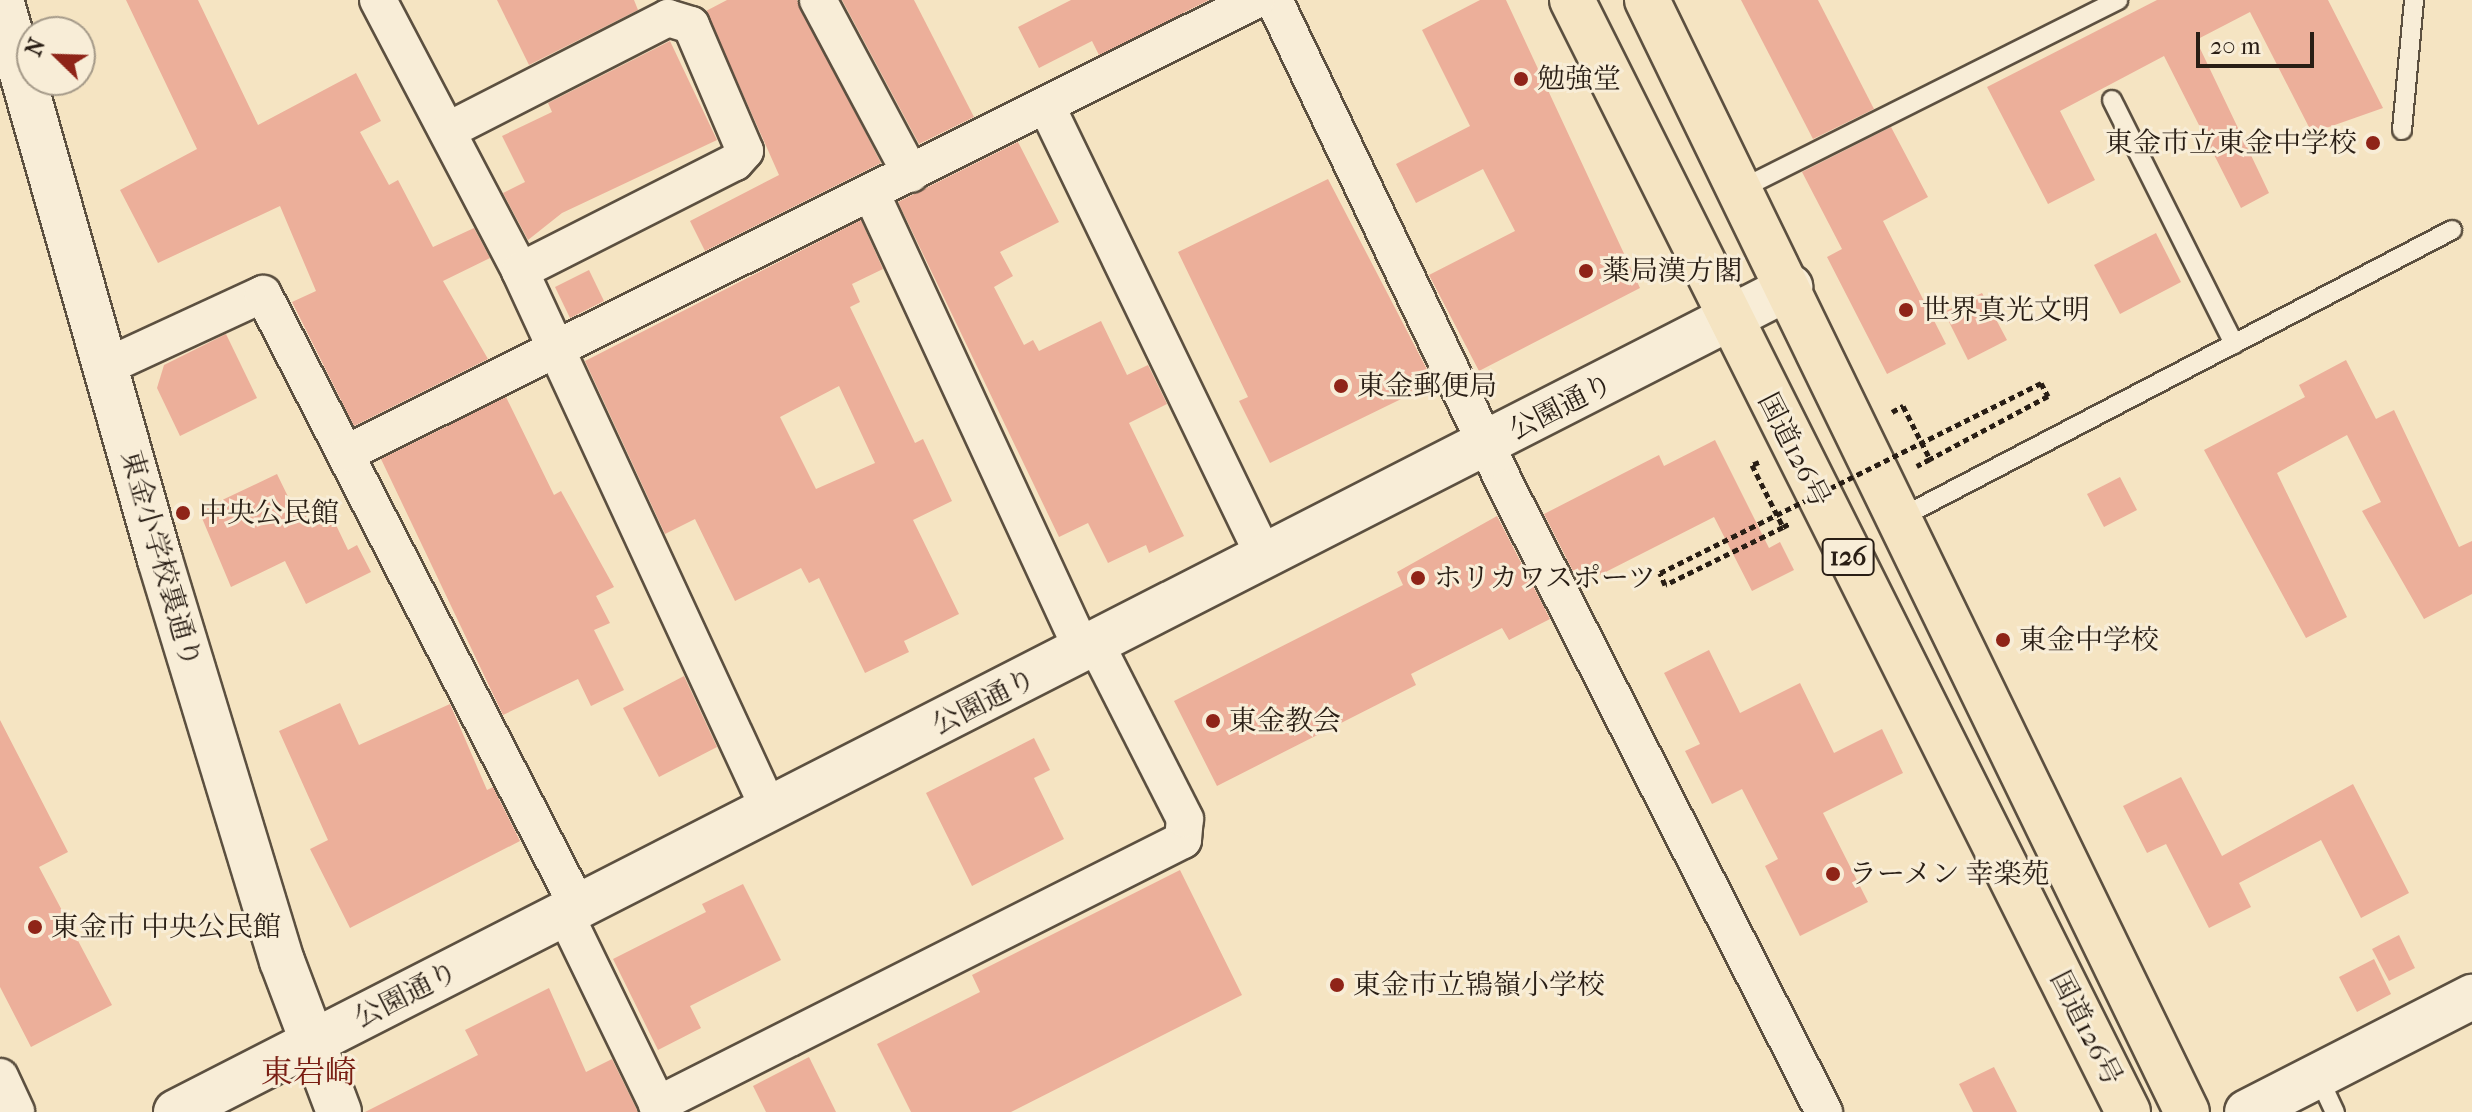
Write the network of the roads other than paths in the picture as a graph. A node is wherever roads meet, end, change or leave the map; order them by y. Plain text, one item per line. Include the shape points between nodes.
1 (1, 0) edge
2 (378, 0) edge
3 (818, 0) edge
4 (1256, 0) edge
5 (1274, 0) edge
6 (1572, 0) edge
7 (1647, 0) edge
8 (2118, 0) edge
9 (2414, 0) edge
10 (2112, 100) dead end
11 (1046, 105) junction
12 (449, 130) junction
13 (2402, 130) dead end
14 (911, 174) junction
15 (1741, 189) junction
16 (872, 195) junction
17 (2452, 230) dead end
18 (520, 271) junction
19 (1790, 287) junction
20 (1730, 321) junction
21 (2234, 344) junction
22 (557, 352) junction
23 (105, 367) junction
24 (1486, 445) junction
25 (347, 453) junction
26 (1897, 519) junction
27 (1265, 558) junction
28 (1090, 648) junction
29 (770, 811) junction
30 (573, 912) junction
31 (2472, 997) edge
32 (310, 1043) junction
33 (0, 1077) edge
34 (2326, 1094) edge
35 (659, 1109) edge
36 (16, 1112) edge
37 (176, 1112) edge
38 (339, 1112) edge
39 (1824, 1112) edge
40 (2128, 1112) edge
41 (2187, 1112) edge
42 (2247, 1112) edge

1 - 23 street, 東金小学校裏通り
2 - 12 street
3 - 14 street
4 - 11 street
5 - 24 street
6 - 20 highway, 国道126号 / 126
7 - 15 highway, 国道126号 / 126
8 - 15 lane
9 - 13 lane
10 - 21 lane
11 - 14 street
11 - 27 street
12 - 18 street
12 - 18 street via 668,18 691,25 745,151
14 - 16 street
15 - 19 highway, 国道126号 / 126
16 - 22 street
16 - 28 street
17 - 21 lane
18 - 22 street
19 - 20 street, 公園通り
19 - 26 highway, 国道126号 / 126
20 - 24 street, 公園通り
20 - 40 highway, 国道126号 / 126
21 - 26 lane
22 - 25 street
22 - 29 street
23 - 25 street via 263,294
23 - 32 street, 東金小学校裏通り
24 - 27 street, 公園通り
24 - 39 street
25 - 30 street
26 - 41 highway, 国道126号 / 126
27 - 28 street, 公園通り
28 - 29 street, 公園通り
28 - 35 street via 1185,819 1183,840
29 - 30 street, 公園通り
30 - 32 street, 公園通り
30 - 35 street
31 - 34 street
32 - 37 street, 公園通り
32 - 38 street, 東金小学校裏通り
33 - 36 street
34 - 42 street

